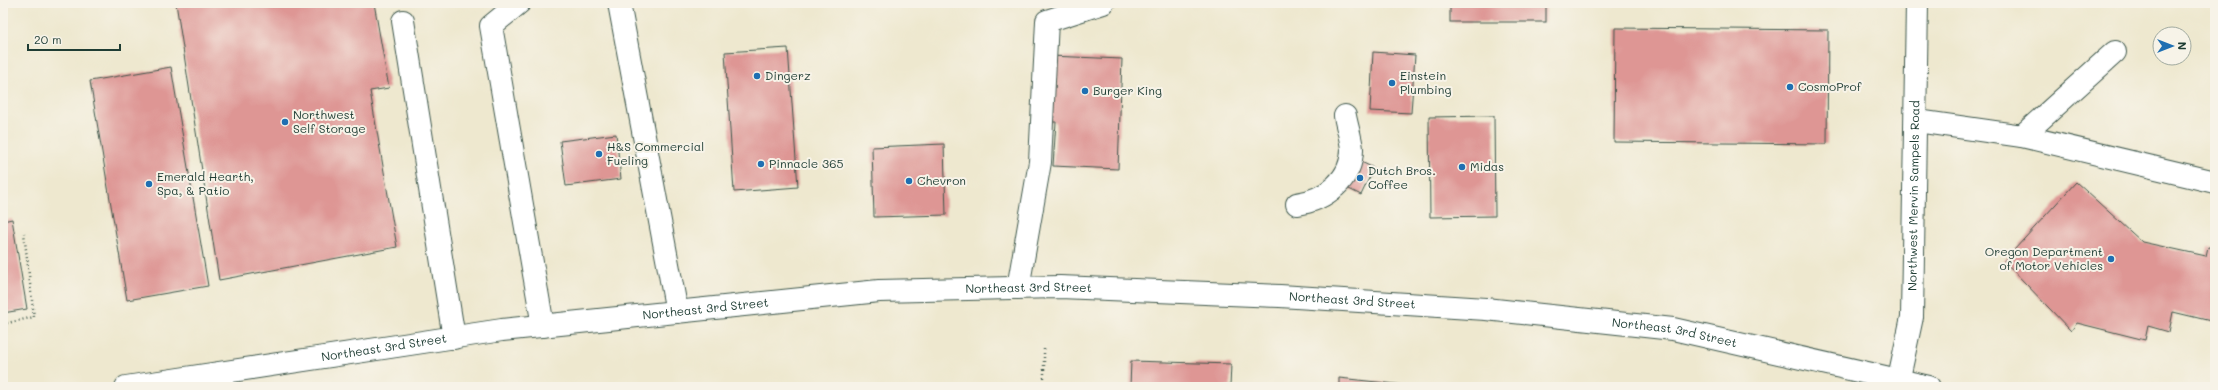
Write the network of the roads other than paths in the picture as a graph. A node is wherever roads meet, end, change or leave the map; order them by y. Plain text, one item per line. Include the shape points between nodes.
1 (519, 3) edge
2 (619, 3) edge
3 (1103, 3) edge
4 (1917, 3) edge
5 (403, 21) dead end
6 (2115, 52) dead end
7 (1345, 116) dead end
8 (1916, 121) junction
9 (2022, 136) junction
10 (2215, 182) edge
11 (1297, 204) dead end
12 (1018, 288) junction
13 (677, 312) junction
14 (543, 326) junction
15 (454, 338) junction
16 (1897, 383) edge
17 (126, 387) edge
18 (1929, 387) edge

1 - 14 main road via 491,26
2 - 13 main road
3 - 12 main road via 1047,21 1040,162
4 - 8 main road, Northwest Mervin Sampels Road
5 - 15 main road
6 - 9 main road
7 - 11 main road via 1352,149 1350,168 1334,189 1312,202
8 - 9 main road
8 - 16 main road, Northwest Mervin Sampels Road via 1912,317
9 - 10 main road
12 - 13 main road, Northeast 3rd Street via 879,291
12 - 16 main road, Northeast 3rd Street via 1060,287 1280,296 1486,309 1674,329
13 - 14 main road, Northeast 3rd Street
14 - 15 main road, Northeast 3rd Street
15 - 17 main road, Northeast 3rd Street
16 - 18 main road, Northeast 3rd Street

